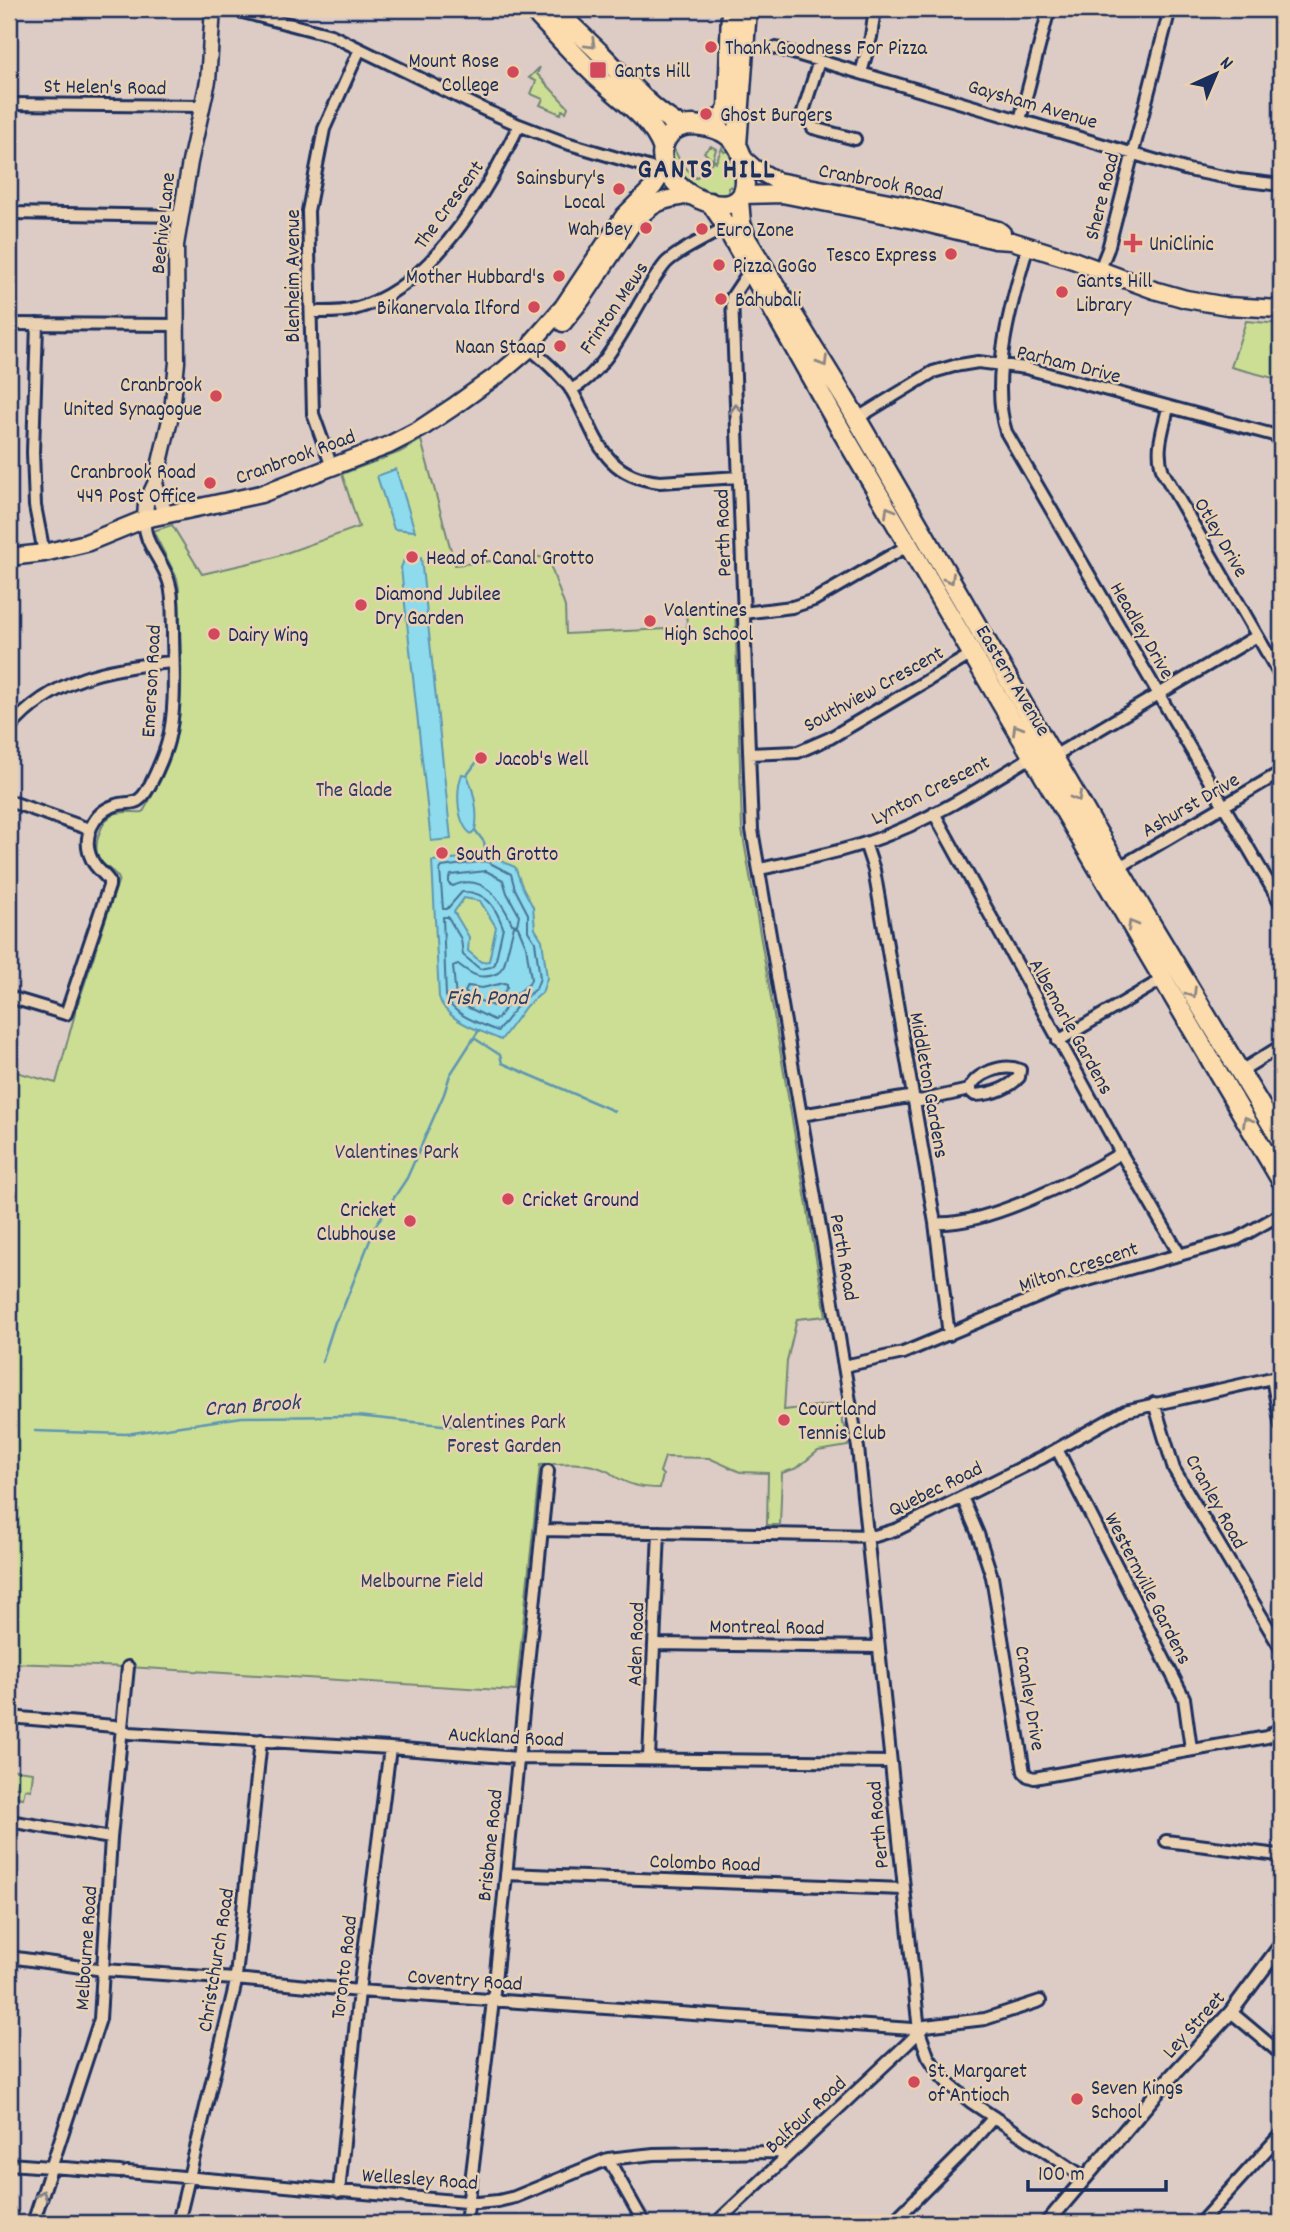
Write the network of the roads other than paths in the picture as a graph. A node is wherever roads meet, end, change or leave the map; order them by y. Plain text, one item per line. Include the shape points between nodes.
1 (213, 9) edge
2 (231, 9) edge
3 (531, 9) edge
4 (731, 9) edge
5 (747, 9) edge
6 (875, 9) edge
7 (1049, 9) edge
8 (1170, 9) edge
9 (560, 11) edge
10 (776, 48) dead end
11 (360, 49) junction
12 (819, 61) junction
13 (861, 73) junction
14 (9, 104) edge
15 (202, 106) junction
16 (1020, 120) junction
17 (519, 125) junction
18 (680, 126) junction
19 (704, 126) junction
20 (855, 139) dead end
21 (663, 149) junction
22 (741, 152) junction
23 (1132, 152) junction
24 (665, 171) junction
25 (1281, 185) edge
26 (692, 195) junction
27 (741, 197) junction
28 (709, 202) junction
29 (9, 214) edge
30 (180, 216) junction
31 (726, 227) junction
32 (1012, 241) junction
33 (1028, 246) junction
34 (750, 270) junction
35 (1100, 270) junction
36 (1281, 309) edge
37 (311, 312) junction
38 (9, 324) edge
39 (37, 324) junction
40 (178, 325) junction
41 (530, 348) junction
42 (1002, 366) junction
43 (571, 390) junction
44 (1168, 408) junction
45 (856, 419) junction
46 (1281, 437) edge
47 (332, 467) junction
48 (739, 477) junction
49 (155, 484) junction
50 (165, 514) junction
51 (145, 519) junction
52 (909, 545) junction
53 (44, 553) junction
54 (9, 557) edge
55 (743, 613) junction
56 (1257, 636) junction
57 (972, 654) junction
58 (173, 662) junction
59 (1281, 677) edge
60 (1159, 695) junction
61 (9, 729) edge
62 (749, 754) junction
63 (1033, 756) junction
64 (1054, 756) junction
65 (1281, 772) edge
66 (9, 803) edge
67 (1224, 807) junction
68 (934, 813) junction
69 (89, 829) junction
70 (865, 843) junction
71 (1118, 868) junction
72 (760, 869) junction
73 (1281, 904) edge
74 (1163, 979) junction
75 (9, 997) edge
76 (1058, 1041) junction
77 (1281, 1045) edge
78 (1239, 1072) junction
79 (969, 1090) dead end
80 (914, 1098) junction
81 (801, 1115) junction
82 (1281, 1140) edge
83 (1121, 1153) junction
84 (1281, 1180) edge
85 (1281, 1214) edge
86 (935, 1223) junction
87 (1180, 1255) junction
88 (949, 1335) junction
89 (844, 1366) junction
90 (1277, 1377) edge
91 (1154, 1403) junction
92 (1281, 1426) edge
93 (1057, 1449) junction
94 (548, 1471) dead end
95 (962, 1497) junction
96 (542, 1530) junction
97 (659, 1532) junction
98 (868, 1535) junction
99 (654, 1644) junction
100 (878, 1647) junction
101 (1281, 1648) edge
102 (128, 1667) dead end
103 (9, 1717) edge
104 (1281, 1727) edge
105 (121, 1731) junction
106 (261, 1740) junction
107 (390, 1748) junction
108 (1191, 1749) junction
109 (518, 1758) junction
110 (649, 1758) junction
111 (891, 1762) junction
112 (9, 1821) edge
113 (111, 1838) junction
114 (1166, 1841) dead end
115 (1281, 1857) edge
116 (506, 1874) junction
117 (903, 1889) junction
118 (1281, 1945) edge
119 (9, 1957) edge
120 (104, 1970) junction
121 (235, 1979) junction
122 (359, 1991) junction
123 (493, 2001) junction
124 (1040, 2001) dead end
125 (1231, 2012) junction
126 (919, 2031) junction
127 (1281, 2054) edge
128 (994, 2117) junction
129 (1281, 2134) edge
130 (786, 2157) junction
131 (608, 2159) junction
132 (9, 2164) edge
133 (52, 2167) junction
134 (189, 2176) junction
135 (1084, 2177) junction
136 (339, 2192) junction
137 (469, 2202) junction
138 (33, 2223) edge
139 (178, 2223) edge
140 (466, 2223) edge
141 (644, 2223) edge
142 (716, 2223) edge
143 (892, 2223) edge
144 (1047, 2223) edge
145 (1200, 2223) edge

1 - 15 main road, Beehive Lane
2 - 11 street via 320,32
3 - 21 highway via 640,115
4 - 19 highway via 728,108 722,117
5 - 22 highway
6 - 13 street
7 - 16 street
8 - 23 street, Shere Road
9 -> 18 highway via 641,98
10 - 12 street, Gaysham Avenue
11 - 17 street
11 - 37 street, Blenheim Avenue via 324,129 308,211
12 - 13 street, Gaysham Avenue
12 - 20 street via 803,112 813,128
13 - 16 street, Gaysham Avenue
14 - 15 street, St Helen's Road
15 - 30 main road, Beehive Lane
16 - 23 street, Gaysham Avenue
17 - 24 street
17 - 37 street, The Crescent via 473,208 424,268 373,303 352,310
18 - 19 highway
18 - 21 highway
19 - 22 highway via 726,134
21 - 24 highway
22 - 27 highway via 746,184
22 - 32 main road, Cranbrook Road via 754,168 778,181 963,220 998,230
23 - 25 street, Gaysham Avenue via 1188,170
23 - 35 street, Shere Road
24 - 26 highway
24 - 41 main road, Cranbrook Road via 624,216
26 - 28 highway
26 - 41 main road, Cranbrook Road via 656,202 642,213 572,313 540,346
27 - 28 highway via 723,205
27 - 32 main road, Cranbrook Road via 782,194
27 -> 45 highway, Eastern Avenue via 743,232
28 - 31 highway, Eastern Avenue
29 - 30 street
30 - 40 main road, Beehive Lane via 175,281
31 - 34 highway, Eastern Avenue
31 - 43 street, Frinton Mews via 666,262 610,351 591,375
32 - 33 main road, Cranbrook Road
33 - 35 main road, Cranbrook Road
33 - 42 street, Headley Drive via 1010,309
48 -> 34 street, Perth Road via 732,297
52 -> 34 highway, Eastern Avenue
35 - 36 main road, Cranbrook Road via 1197,301
37 - 47 street, Blenheim Avenue via 313,414
38 - 39 street
39 - 40 street
39 - 53 street via 33,452 35,506
40 - 49 main road, Beehive Lane via 172,411
41 - 43 street
41 - 47 main road, Cranbrook Road via 420,429
42 - 44 street, Parham Drive via 1026,368
42 - 45 street, Parham Drive via 978,362 933,372
42 - 60 street, Headley Drive via 999,402 1006,432
43 - 48 street via 605,453 623,472 660,482
44 - 46 street, Parham Drive
44 - 56 street, Otley Drive via 1159,461
45 -> 64 highway, Eastern Avenue
47 - 50 main road, Cranbrook Road via 261,494
48 - 55 street, Perth Road
49 - 50 main road
49 - 51 main road, Beehive Lane
50 - 51 main road, Cranbrook Road
51 - 53 main road, Cranbrook Road via 86,544
51 - 58 street, Emerson Road via 144,532 172,592
52 - 55 street via 814,600
52 - 57 highway, Eastern Avenue
53 - 54 main road, Cranbrook Road
55 - 62 street, Perth Road
56 - 59 street, Otley Drive
56 - 60 street
57 - 62 street, Southview Crescent via 830,738 798,752
63 -> 57 highway, Eastern Avenue
58 - 61 street via 101,671 61,687 24,710
58 - 69 street, Emerson Road via 169,738 150,784 142,798 106,809
60 - 64 street
60 - 67 street, Headley Drive
62 - 72 street, Perth Road via 752,830
63 - 68 street, Lynton Crescent
74 -> 63 highway, Eastern Avenue
64 -> 71 highway, Eastern Avenue
65 - 67 street, Ashurst Drive
66 - 69 street
67 - 71 street, Ashurst Drive
67 - 73 street, Headley Drive
68 - 70 street, Lynton Crescent
68 - 76 street, Albemarle Gardens
69 - 75 street via 89,853 109,886 66,1014
70 - 72 street, Lynton Crescent
70 - 80 street, Middleton Gardens via 874,870
71 -> 78 highway, Eastern Avenue
72 - 81 street, Perth Road
74 - 76 street
84 -> 74 highway, Eastern Avenue
76 - 83 street, Albemarle Gardens
77 - 78 street
78 - 82 highway, Eastern Avenue
79 - 80 street via 920,1101
80 - 81 street
80 - 86 street, Middleton Gardens
81 - 89 street, Perth Road
83 - 86 street via 995,1213
83 - 87 street, Albemarle Gardens
85 - 87 street, Milton Crescent via 1237,1239
86 - 88 street, Middleton Gardens
87 - 88 street, Milton Crescent via 1059,1287
88 - 89 street, Milton Crescent via 903,1353
89 - 98 street, Perth Road
90 - 91 street, Quebec Road
90 - 92 street
91 - 93 street, Quebec Road via 1125,1411
91 - 101 street, Cranley Road via 1174,1469
93 - 95 street, Quebec Road
93 - 108 street, Westernville Gardens via 1184,1698
94 - 96 street, Brisbane Road
95 - 98 street, Quebec Road via 898,1529
95 - 108 street, Cranley Drive via 992,1577 1024,1772 1034,1778
96 - 97 street, Quebec Road
96 - 109 street, Brisbane Road
97 - 98 street, Quebec Road
97 - 99 street, Aden Road
98 - 100 street, Perth Road
99 - 100 street, Montreal Road
99 - 110 street, Aden Road
100 - 111 street, Perth Road
102 - 105 street, Melbourne Road
103 - 105 street, Auckland Road via 114,1726
104 - 108 street, Cranley Drive via 1267,1737
105 - 106 street, Auckland Road
105 - 113 street, Melbourne Road
106 - 107 street, Auckland Road
106 - 121 street, Christchurch Road
107 - 109 street, Auckland Road
107 - 122 street, Toronto Road
109 - 110 street, Auckland Road
109 - 116 street, Brisbane Road
110 - 111 street, Auckland Road
111 - 117 street, Perth Road
112 - 113 street
113 - 120 street, Melbourne Road
114 - 115 street
116 - 117 street, Colombo Road
116 - 123 street, Brisbane Road
117 - 126 street, Perth Road
118 - 125 street, Ley Street
119 - 120 street, Coventry Road
120 - 121 street, Coventry Road
120 - 133 street, Melbourne Road via 97,2029
121 - 122 street, Coventry Road
121 - 134 street, Christchurch Road
122 - 123 street, Coventry Road
122 - 136 street, Toronto Road
123 - 126 street, Coventry Road
123 - 137 street, Brisbane Road
124 - 126 street via 985,2019 930,2025
125 - 127 street
125 - 135 street, Ley Street
126 - 128 street, Perth Road via 940,2076
126 - 130 street, Balfour Road
128 - 135 street, Perth Road
128 - 143 street
129 - 145 street
130 - 131 street, Wellesley Road via 778,2152
130 - 142 street, Balfour Road
131 - 137 street, Wellesley Road via 515,2197
131 - 141 street
132 - 133 street, Wellesley Road
133 - 134 street, Wellesley Road
138 -> 133 street, Melbourne Road
134 - 136 street, Wellesley Road
134 - 139 street, Christchurch Road
135 - 144 street, Ley Street
136 - 137 street, Wellesley Road
137 - 140 street, Brisbane Road

